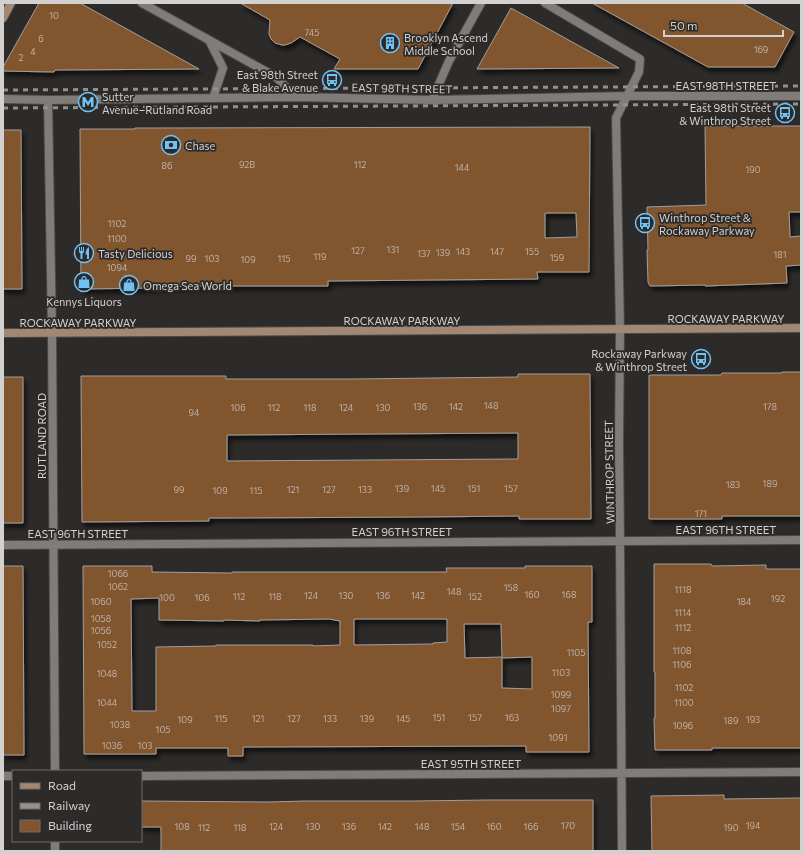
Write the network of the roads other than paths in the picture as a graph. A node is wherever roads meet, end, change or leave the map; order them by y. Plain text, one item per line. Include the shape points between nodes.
1 (11, 3) edge
2 (142, 3) edge
3 (481, 3) edge
4 (545, 3) edge
5 (3, 18) edge
6 (210, 40) junction
7 (627, 96) junction
8 (801, 96) edge
9 (296, 97) junction
10 (213, 98) junction
11 (3, 99) edge
12 (48, 100) junction
13 (432, 100) junction
14 (801, 328) edge
15 (620, 330) junction
16 (3, 333) edge
17 (52, 333) junction
18 (801, 540) edge
19 (620, 541) junction
20 (3, 544) edge
21 (53, 544) junction
22 (55, 770) edge
23 (801, 772) edge
24 (622, 774) junction
25 (142, 776) edge
26 (622, 851) edge

1 - 5 street
2 - 6 street
3 - 13 street
4 - 7 street, WINTHROP STREET via 640,59 639,72
6 - 9 street via 276,77
6 - 10 street via 223,68
7 - 8 street, EAST 98TH STREET
7 - 13 street, EAST 98TH STREET
7 - 15 street, WINTHROP STREET via 616,118
9 - 10 street, EAST 98TH STREET
9 - 13 street, EAST 98TH STREET
10 - 12 street, EAST 98TH STREET
11 - 12 street, EAST 98TH STREET
12 - 17 street, RUTLAND ROAD
14 - 15 street, ROCKAWAY PARKWAY
15 - 17 street, ROCKAWAY PARKWAY
15 - 19 street, WINTHROP STREET
16 - 17 street, ROCKAWAY PARKWAY
17 - 21 street, RUTLAND ROAD
18 - 19 street, EAST 96TH STREET
19 - 21 street, EAST 96TH STREET
19 - 24 street, WINTHROP STREET
20 - 21 street, EAST 96TH STREET
21 - 22 street, RUTLAND ROAD
23 - 24 street, EAST 95TH STREET
24 - 25 street, EAST 95TH STREET
24 - 26 street, WINTHROP STREET

